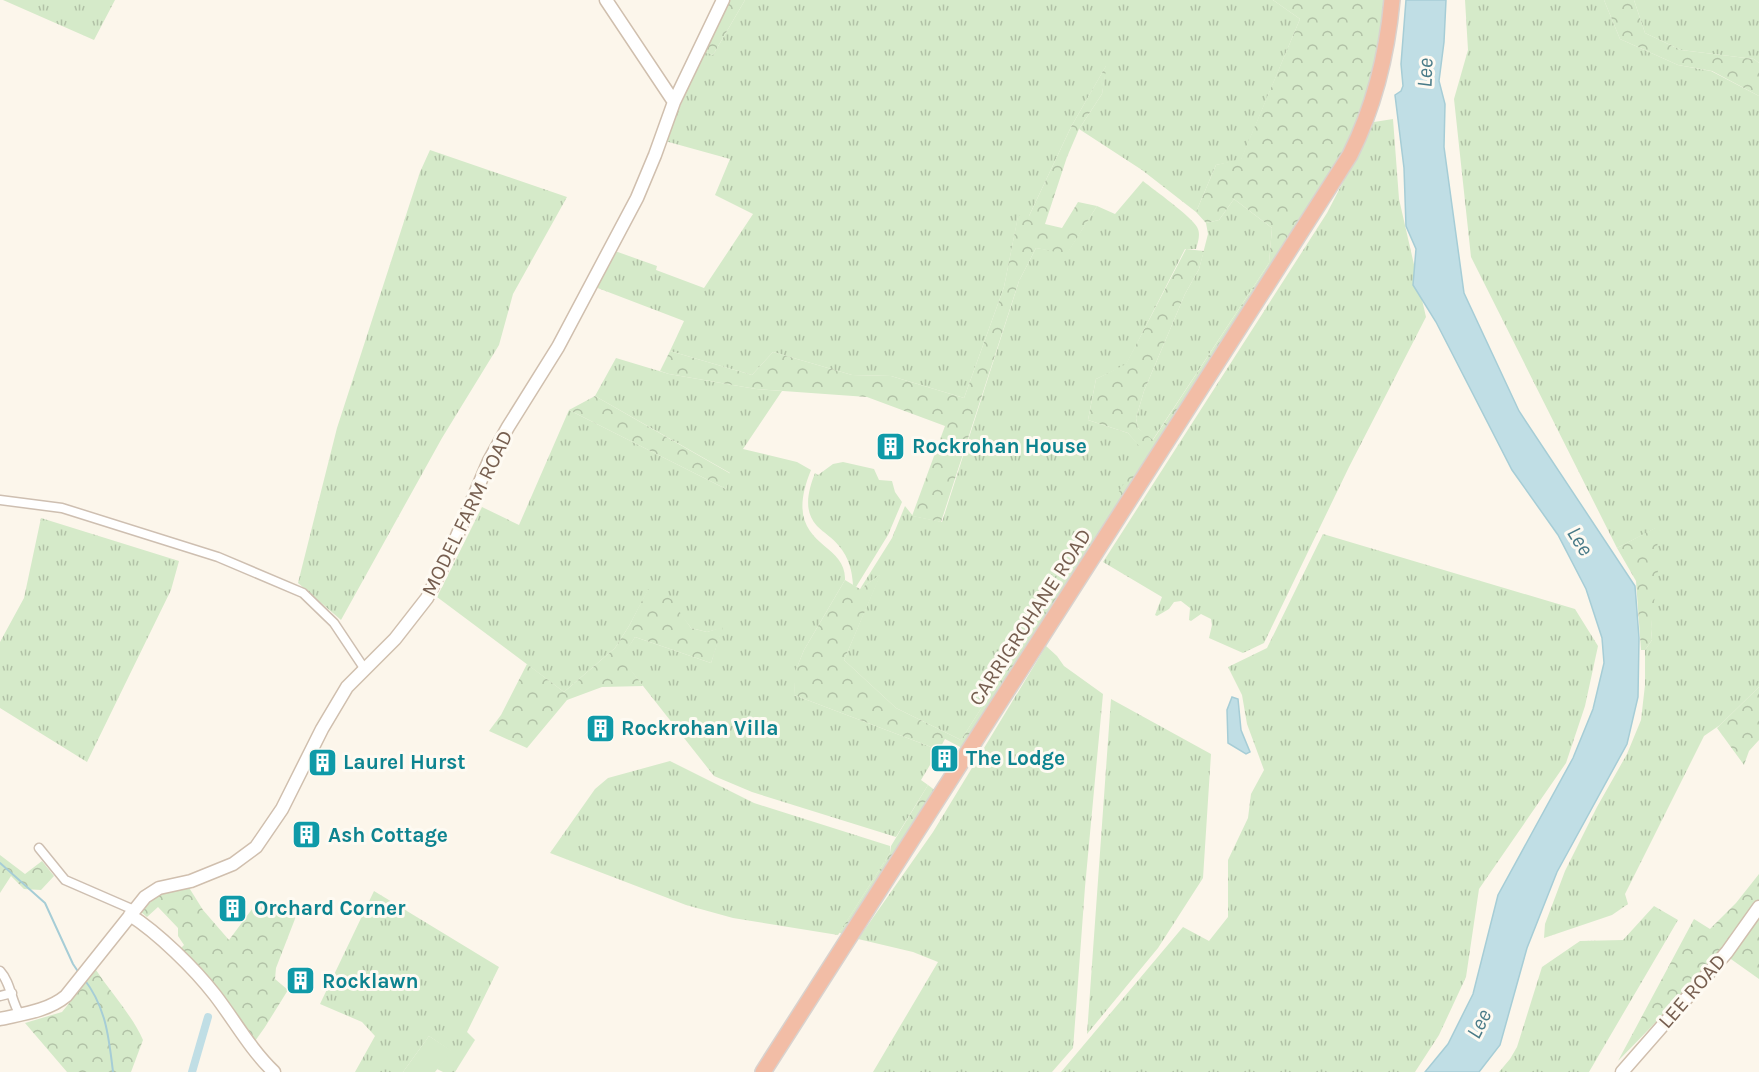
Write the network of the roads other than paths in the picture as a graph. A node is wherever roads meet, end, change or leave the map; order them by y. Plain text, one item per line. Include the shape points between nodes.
1 (606, 0) edge
2 (723, 0) edge
3 (1392, 0) edge
4 (674, 102) junction
5 (0, 500) edge
6 (364, 668) junction
7 (39, 848) dead end
8 (1759, 907) edge
9 (132, 913) junction
10 (0, 971) edge
11 (12, 993) junction
12 (0, 996) edge
13 (20, 1015) junction
14 (0, 1019) edge
15 (274, 1072) edge
16 (762, 1072) edge
17 (1622, 1072) edge

1 - 4 main road
2 - 4 main road, MODEL FARM ROAD
3 - 16 highway, CARRIGROHANE ROAD via 1370,109 1332,185
4 - 6 main road, MODEL FARM ROAD via 637,198 558,347 489,461 427,598 395,639
5 - 6 street via 62,508 218,557 303,593 334,623
6 - 9 main road, MODEL FARM ROAD via 347,687 282,809 256,847 233,864 191,881 159,888
7 - 9 street via 65,880
8 - 17 main road, LEE ROAD via 1727,952
9 - 13 main road, MODEL FARM ROAD via 57,1004
9 - 15 main road via 202,979 249,1045
10 - 11 street
11 - 12 street
11 - 13 street
13 - 14 main road, MODEL FARM ROAD

